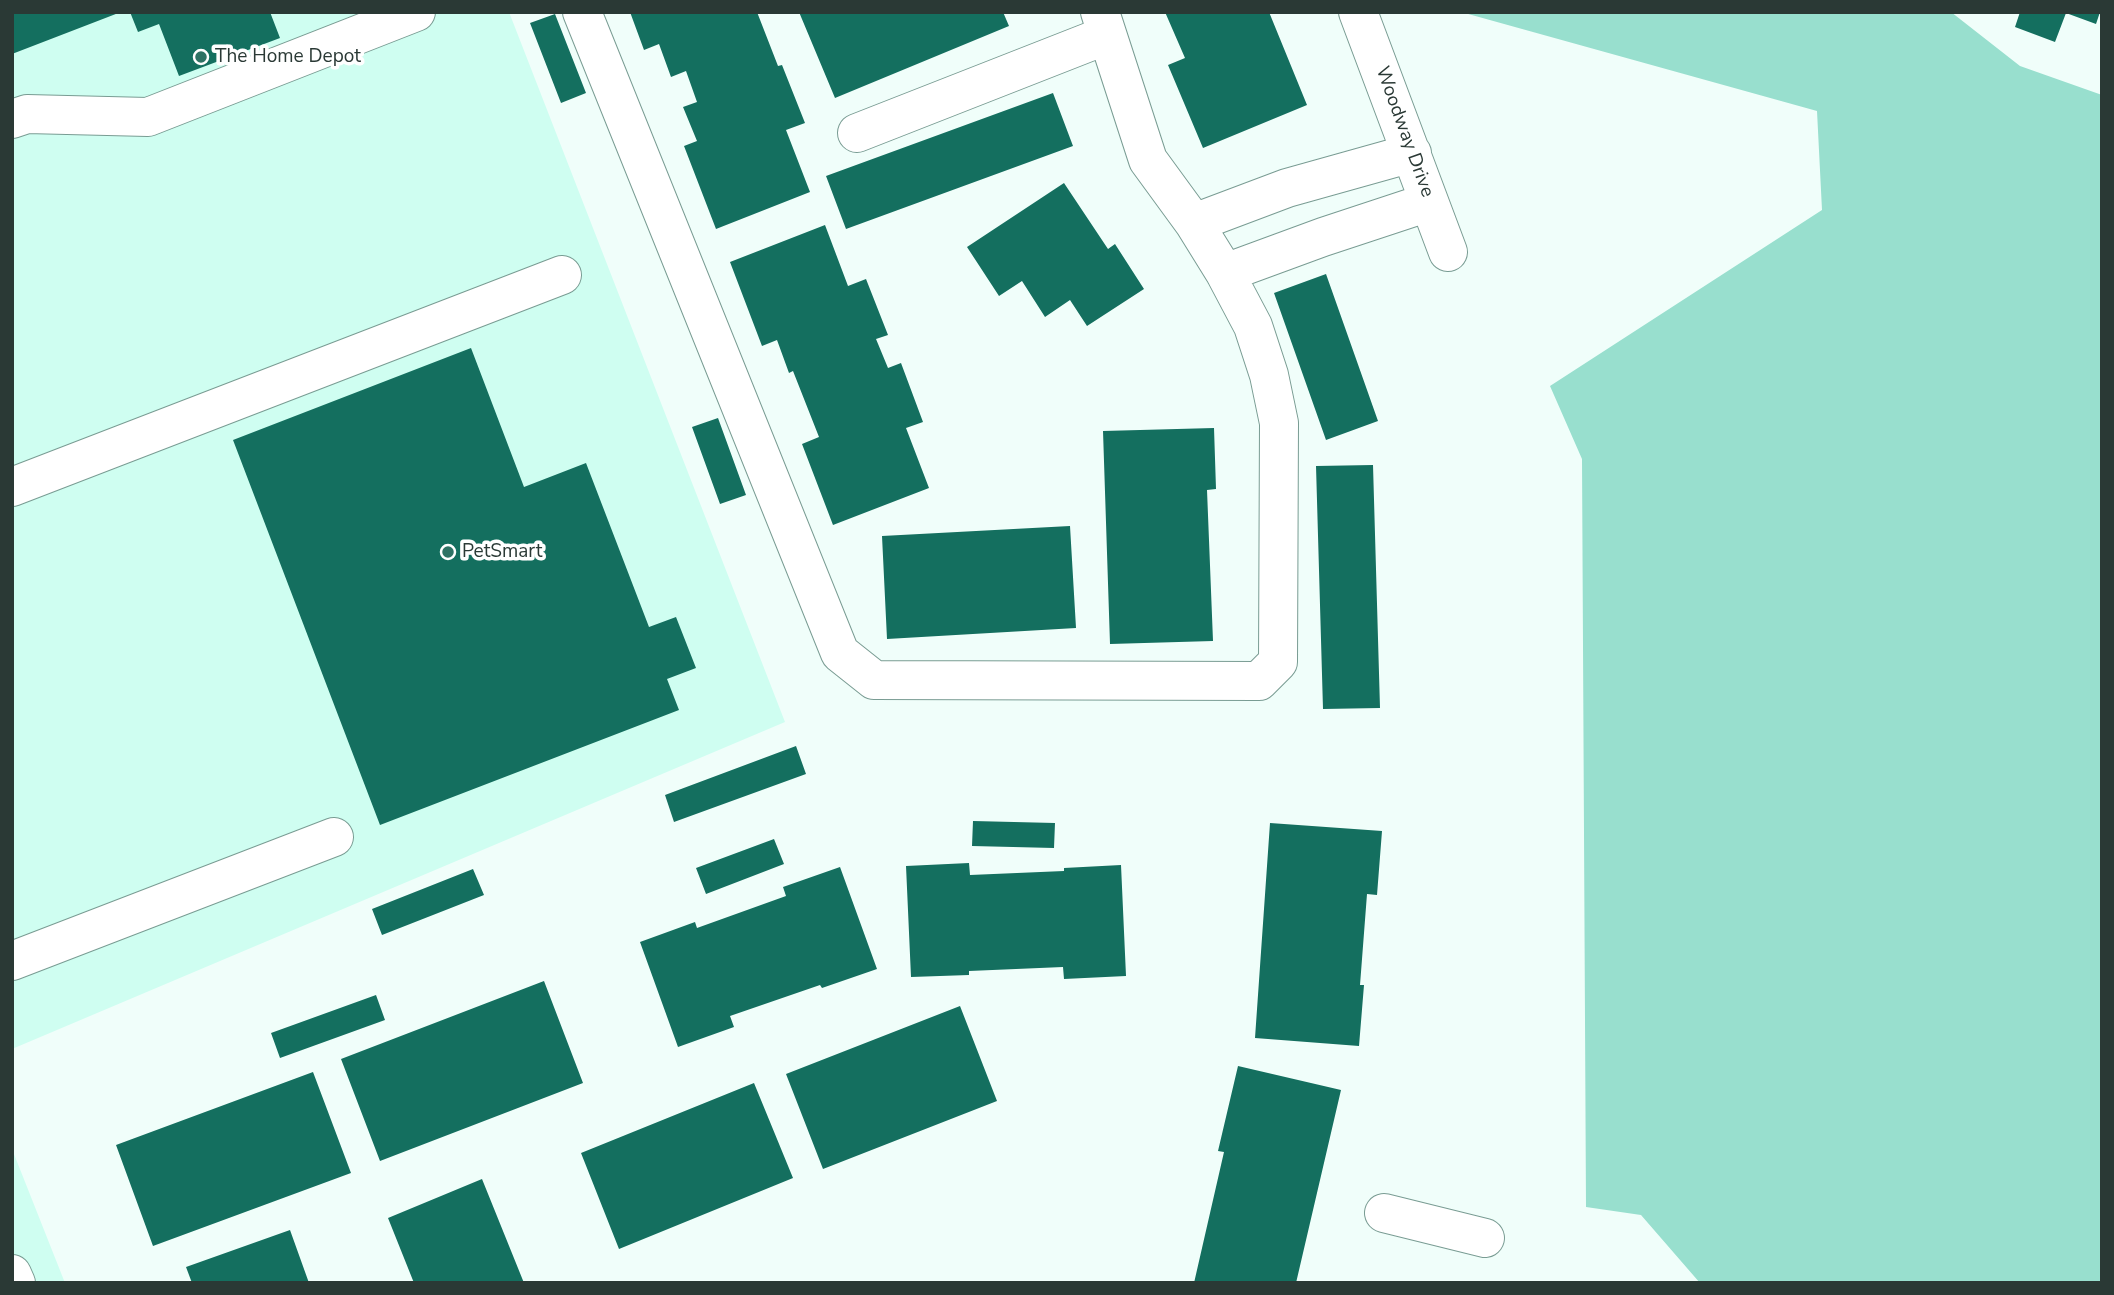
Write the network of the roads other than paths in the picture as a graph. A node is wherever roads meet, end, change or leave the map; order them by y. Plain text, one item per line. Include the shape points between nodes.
1 (416, 12) edge
2 (582, 12) edge
3 (1358, 12) edge
4 (1104, 23) edge
5 (12, 119) edge
6 (857, 133) dead end
7 (1412, 153) junction
8 (1429, 202) junction
9 (1194, 223) junction
10 (1447, 252) dead end
11 (1225, 272) junction
12 (562, 275) dead end
13 (12, 487) edge
14 (334, 837) dead end
15 (12, 961) edge
16 (1384, 1213) dead end
17 (1485, 1238) dead end
18 (12, 1274) edge
19 (16, 1283) edge

1 - 5 street via 148,117 27,114
2 - 11 street via 840,653 874,680 1259,681 1278,662 1279,423 1253,326
3 - 7 street, Woodway Drive
4 - 6 street
4 - 9 street via 1149,160
7 - 8 street, Woodway Drive
7 - 9 street via 1287,188
8 - 10 street, Woodway Drive
8 - 11 street
9 - 11 street
12 - 13 street
14 - 15 street
16 - 17 street
18 - 19 street

